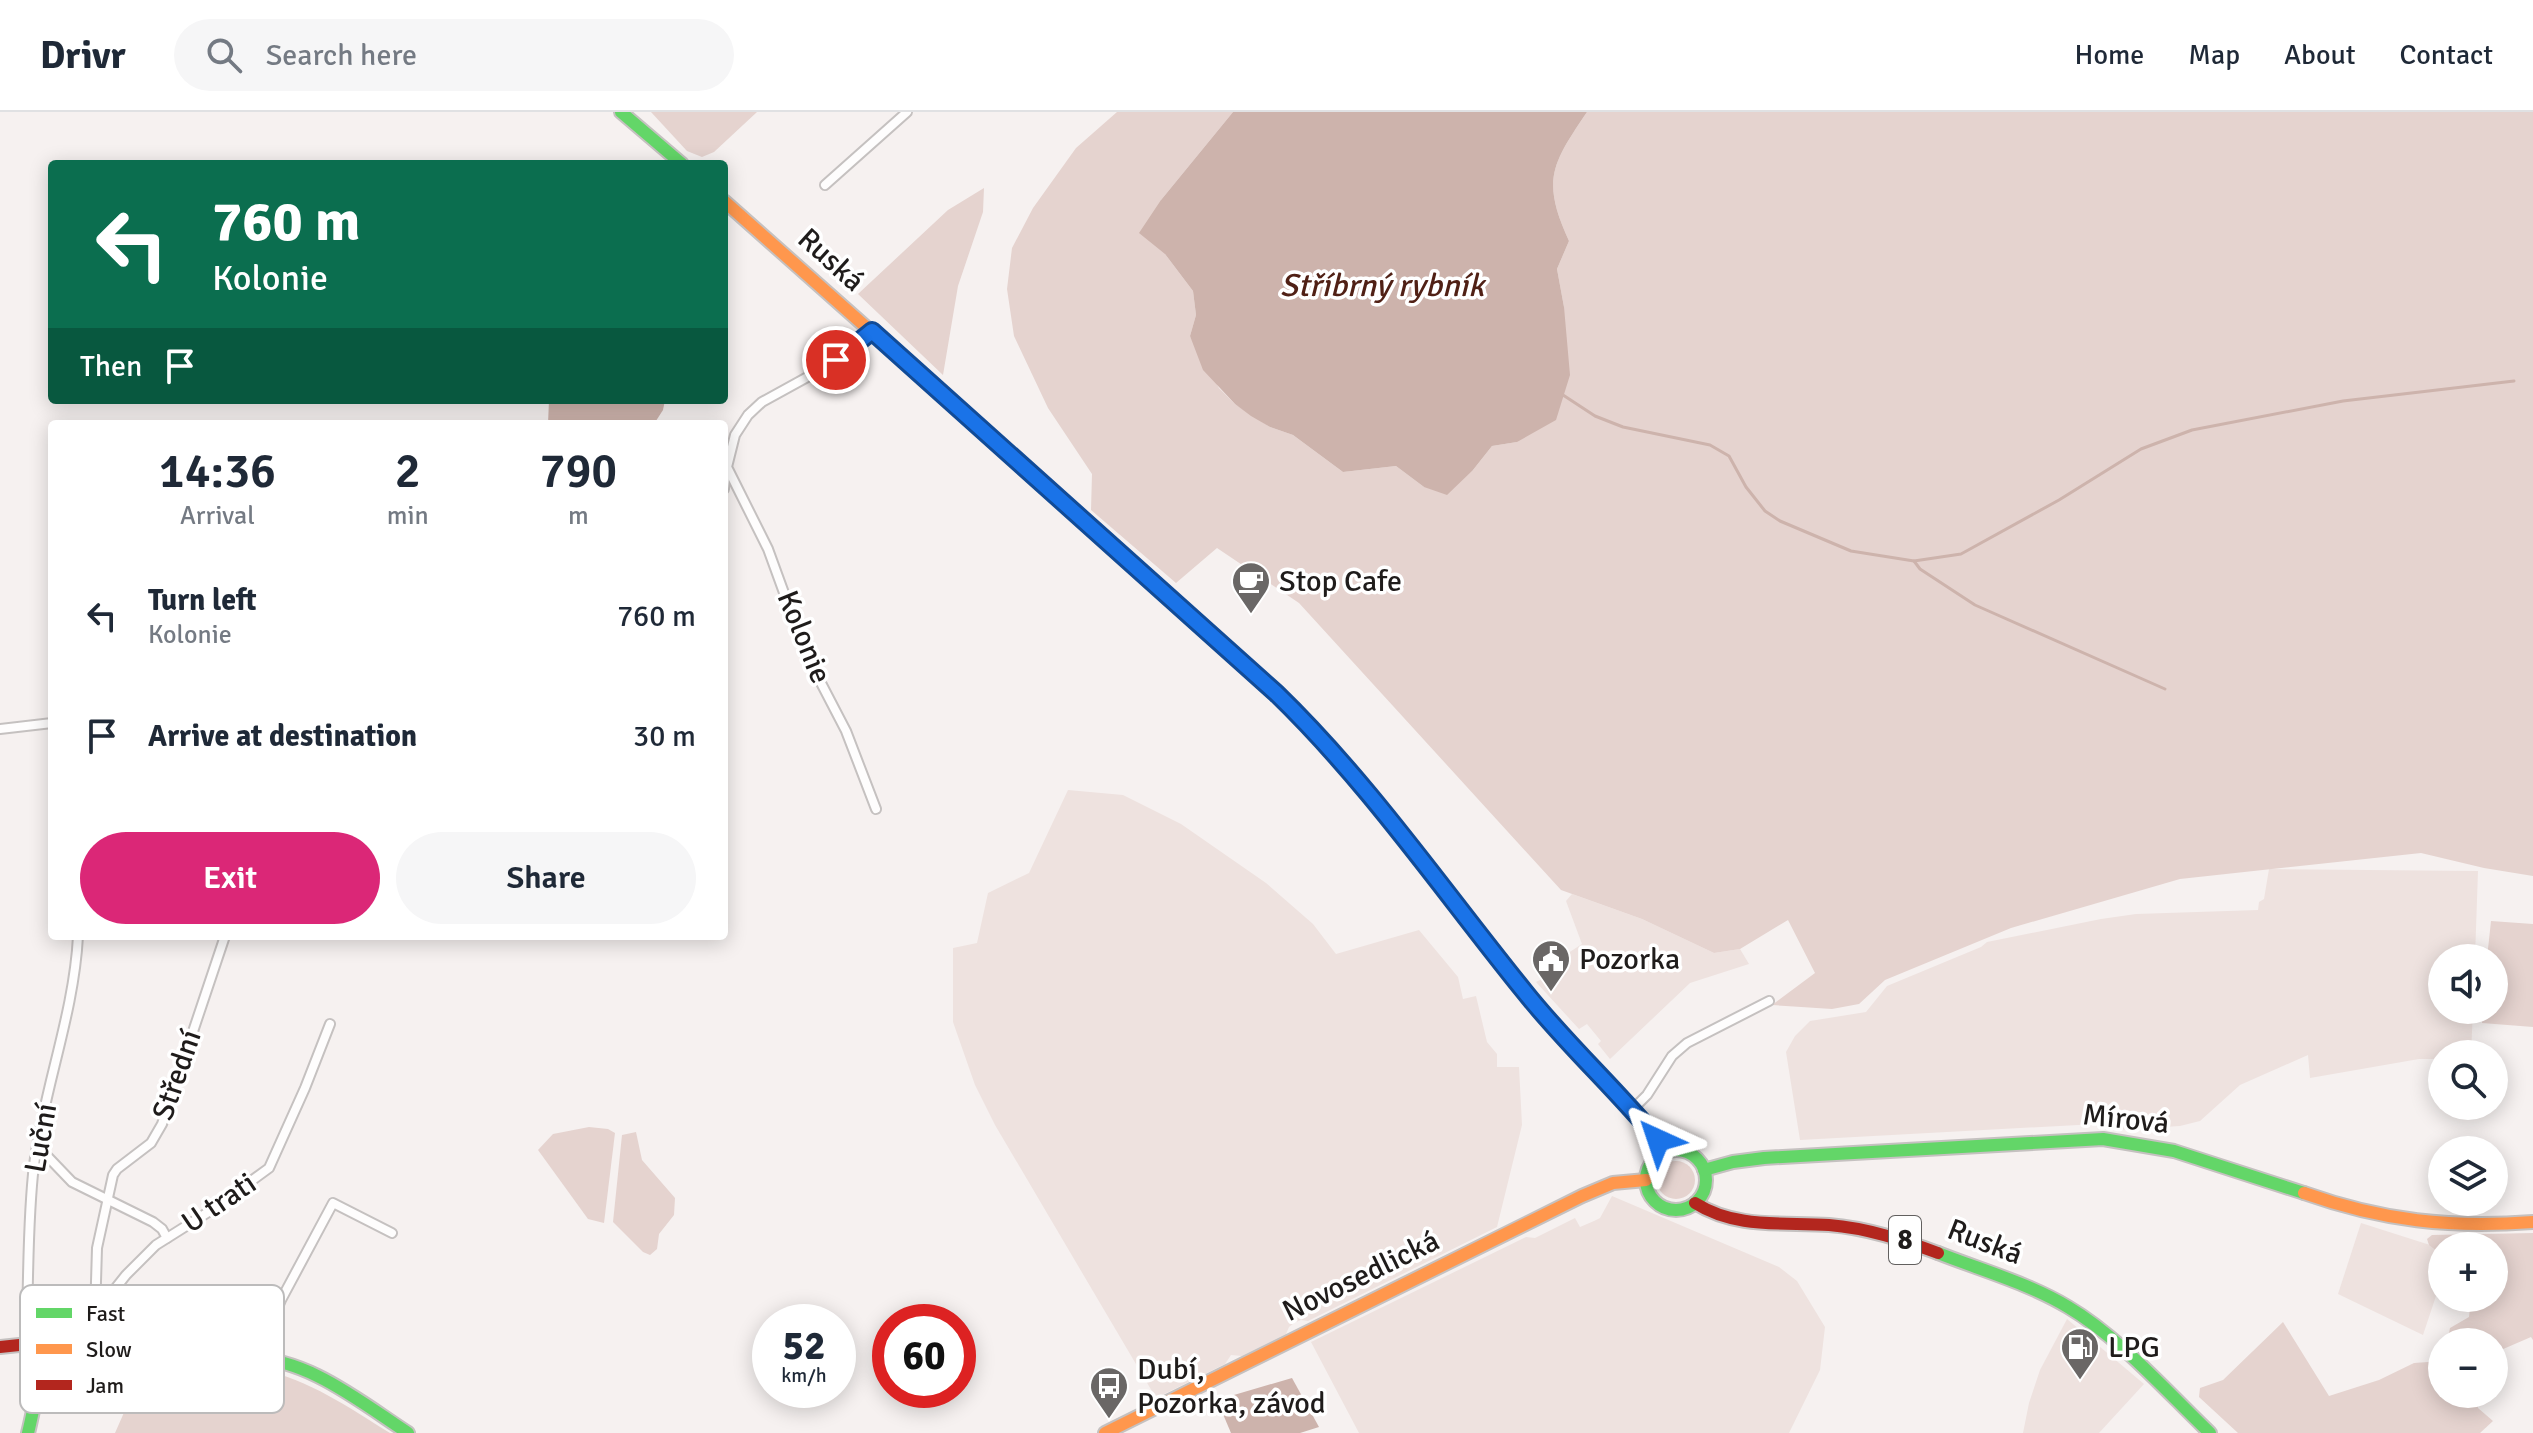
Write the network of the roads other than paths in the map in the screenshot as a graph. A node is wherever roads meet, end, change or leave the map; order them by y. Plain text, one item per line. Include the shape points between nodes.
1 (621, 112) edge
2 (630, 112) edge
3 (907, 112) edge
4 (678, 160) edge
5 (679, 160) edge
6 (825, 185) dead end
7 (728, 205) edge
8 (872, 331) junction
9 (728, 463) edge
10 (728, 469) edge
11 (48, 723) edge
12 (0, 729) edge
13 (876, 809) dead end
14 (78, 940) edge
15 (224, 940) edge
16 (1769, 1001) dead end
17 (330, 1024) dead end
18 (1632, 1110) junction
19 (37, 1149) junction
20 (1665, 1153) junction
21 (1704, 1170) junction
22 (1646, 1180) junction
23 (109, 1199) junction
24 (1695, 1203) junction
25 (2533, 1222) edge
26 (392, 1233) dead end
27 (167, 1238) junction
28 (29, 1285) edge
29 (96, 1285) edge
30 (119, 1285) edge
31 (284, 1294) edge
32 (20, 1344) edge
33 (0, 1347) edge
34 (284, 1365) edge
35 (34, 1413) edge
36 (28, 1433) edge
37 (408, 1433) edge
38 (1105, 1433) edge
39 (2210, 1433) edge

1 - 4 main road
2 - 5 main road
3 - 6 street
7 - 8 main road, Ruská
8 - 9 street via 831,363 762,402 735,435
8 - 18 main road, Ruská via 1321,738 1525,992
10 - 13 street, Kolonie via 768,549 807,656 846,731
11 - 12 street
14 - 19 street, Luční via 70,1001
15 - 23 street, Střední via 162,1124 151,1143 115,1172
16 - 18 street via 1687,1043
17 - 27 street, U trati via 269,1168
18 - 20 main road, Ruská
19 - 23 street via 72,1182
19 - 28 street, Luční
20 - 21 main road via 1691,1154
20 - 22 main road via 1651,1163
21 - 24 main road via 1704,1190
21 - 25 main road, Mírová via 1764,1158 2103,1139 2196,1155 2393,1219
22 - 24 main road, 8 via 1659,1205 1677,1210
22 - 38 main road, Novosedlická via 1618,1181 1582,1196
23 - 27 street via 153,1222
23 - 29 street, Střední via 97,1248
24 - 39 main road, Ruská / 8 via 1733,1220 1832,1225 1893,1236 2044,1294 2101,1330
26 - 31 street via 333,1203
27 - 30 street, U trati
32 - 33 main road
34 - 37 main road via 331,1385
35 - 36 main road

